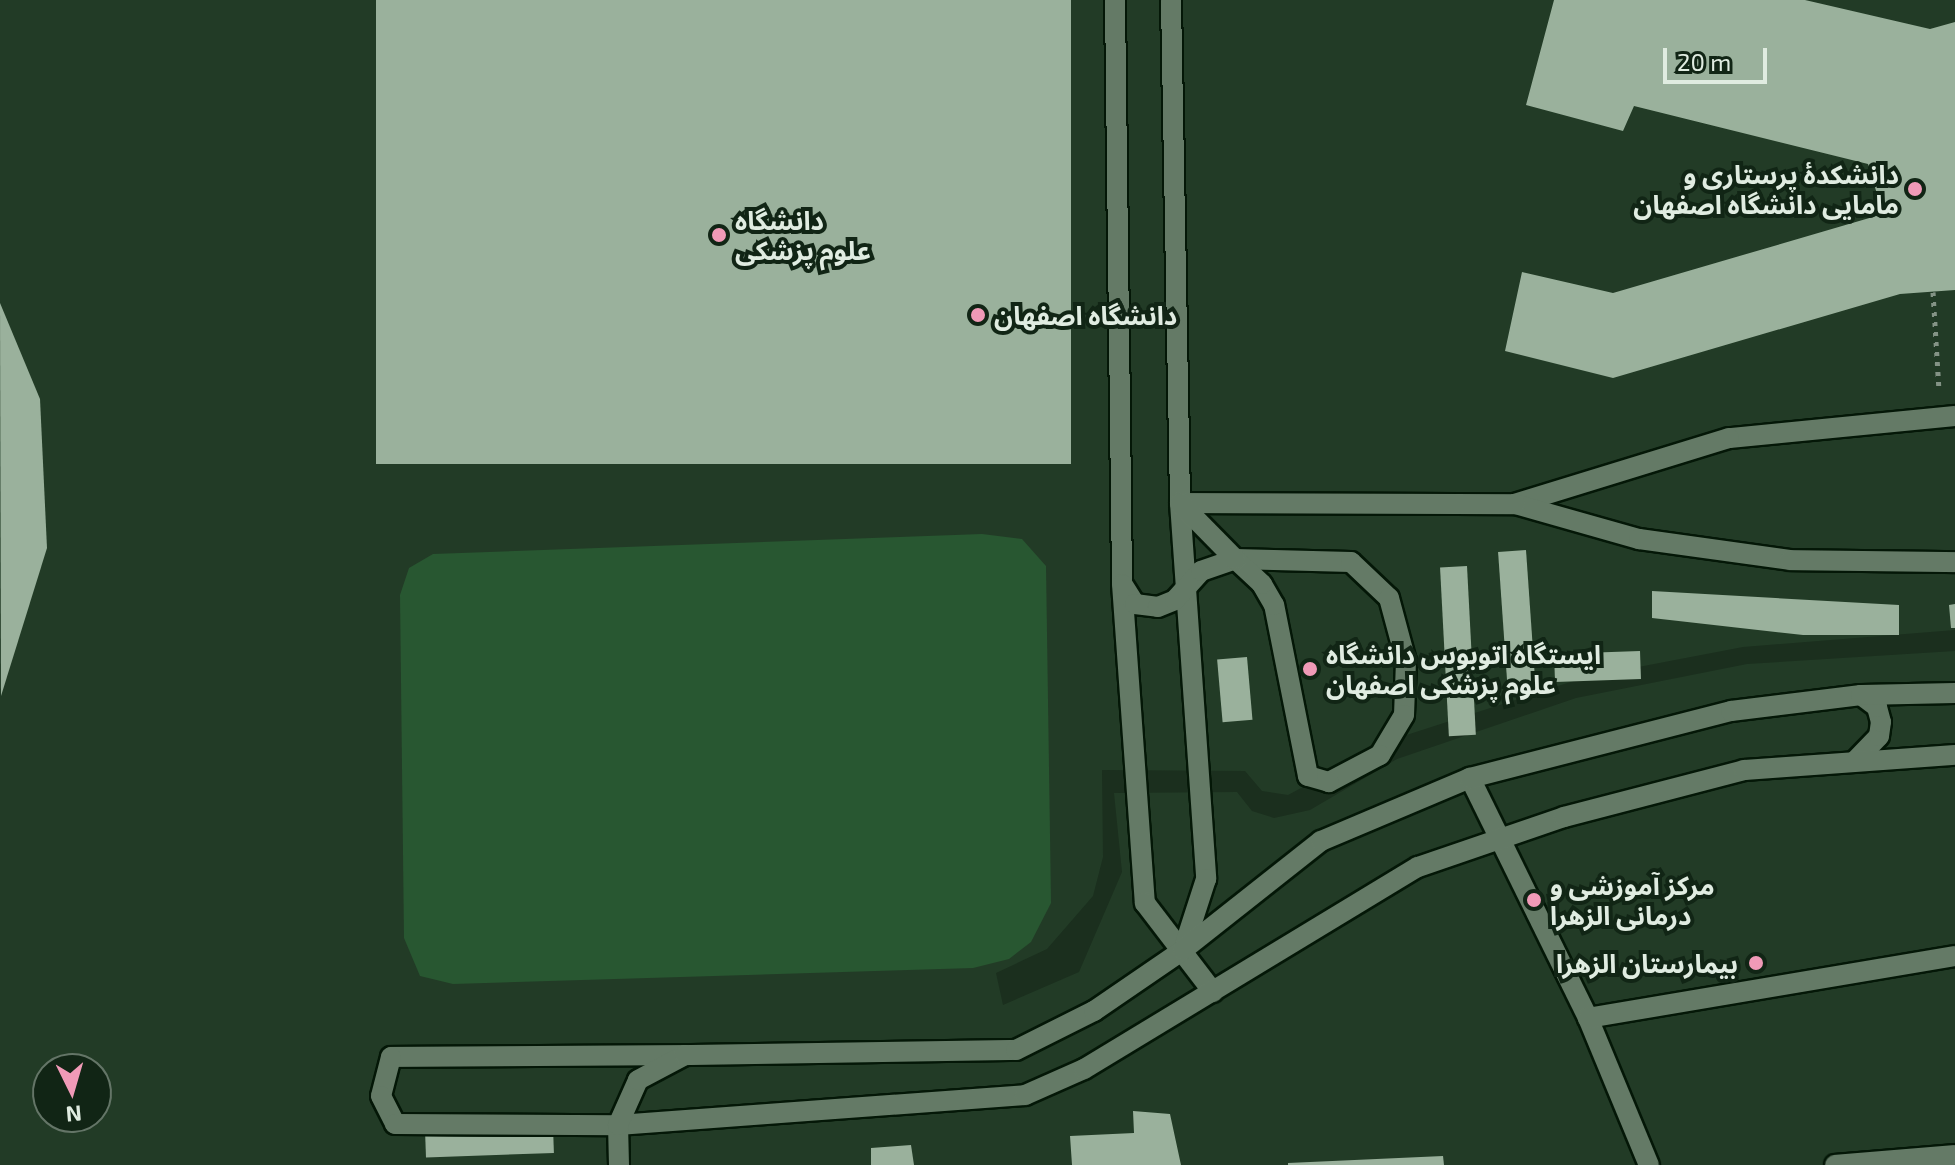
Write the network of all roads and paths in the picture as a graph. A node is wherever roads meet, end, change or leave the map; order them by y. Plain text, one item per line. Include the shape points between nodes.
1 (1115, 0) edge
2 (1171, 0) edge
3 (1933, 292) dead end
4 (1948, 415) edge
5 (1180, 503) junction
6 (1515, 504) junction
7 (1235, 559) junction
8 (1955, 562) edge
9 (1122, 584) junction
10 (1188, 588) junction
11 (1955, 693) edge
12 (1861, 695) junction
13 (1955, 755) edge
14 (1856, 760) junction
15 (1470, 778) junction
16 (1496, 840) junction
17 (1183, 950) junction
18 (1955, 956) edge
19 (1213, 992) junction
20 (1588, 1018) junction
21 (685, 1055) junction
22 (618, 1125) junction
23 (1955, 1155) edge
24 (619, 1165) edge
25 (1649, 1165) edge
26 (1835, 1165) edge

1 - 9 lane
2 - 5 lane
3 - 4 path
4 - 6 lane via 1729,438
5 - 6 lane
5 - 7 lane
5 - 10 lane
6 - 8 lane via 1639,539 1775,558
7 - 7 lane via 1351,562 1389,598 1406,661 1404,715 1380,755 1354,774 1329,782 1308,776 1274,605
7 - 10 lane via 1201,571
9 - 10 lane via 1129,599 1148,608 1167,605
9 - 17 lane via 1145,903
10 - 17 lane via 1206,879
11 - 12 lane
12 - 14 lane via 1877,707 1881,722 1879,736
12 - 15 lane via 1731,711
13 - 14 lane
14 - 16 lane via 1744,770
15 - 16 lane
15 - 17 lane via 1321,841
16 - 19 lane via 1418,867
16 - 20 lane
17 - 19 lane
17 - 21 lane via 1094,1011 1016,1050
18 - 20 lane
19 - 22 lane via 1084,1069 1025,1095
20 - 25 lane
21 - 22 lane via 638,1080
21 - 22 lane via 391,1057 381,1096 395,1124
22 - 24 lane
23 - 26 lane

